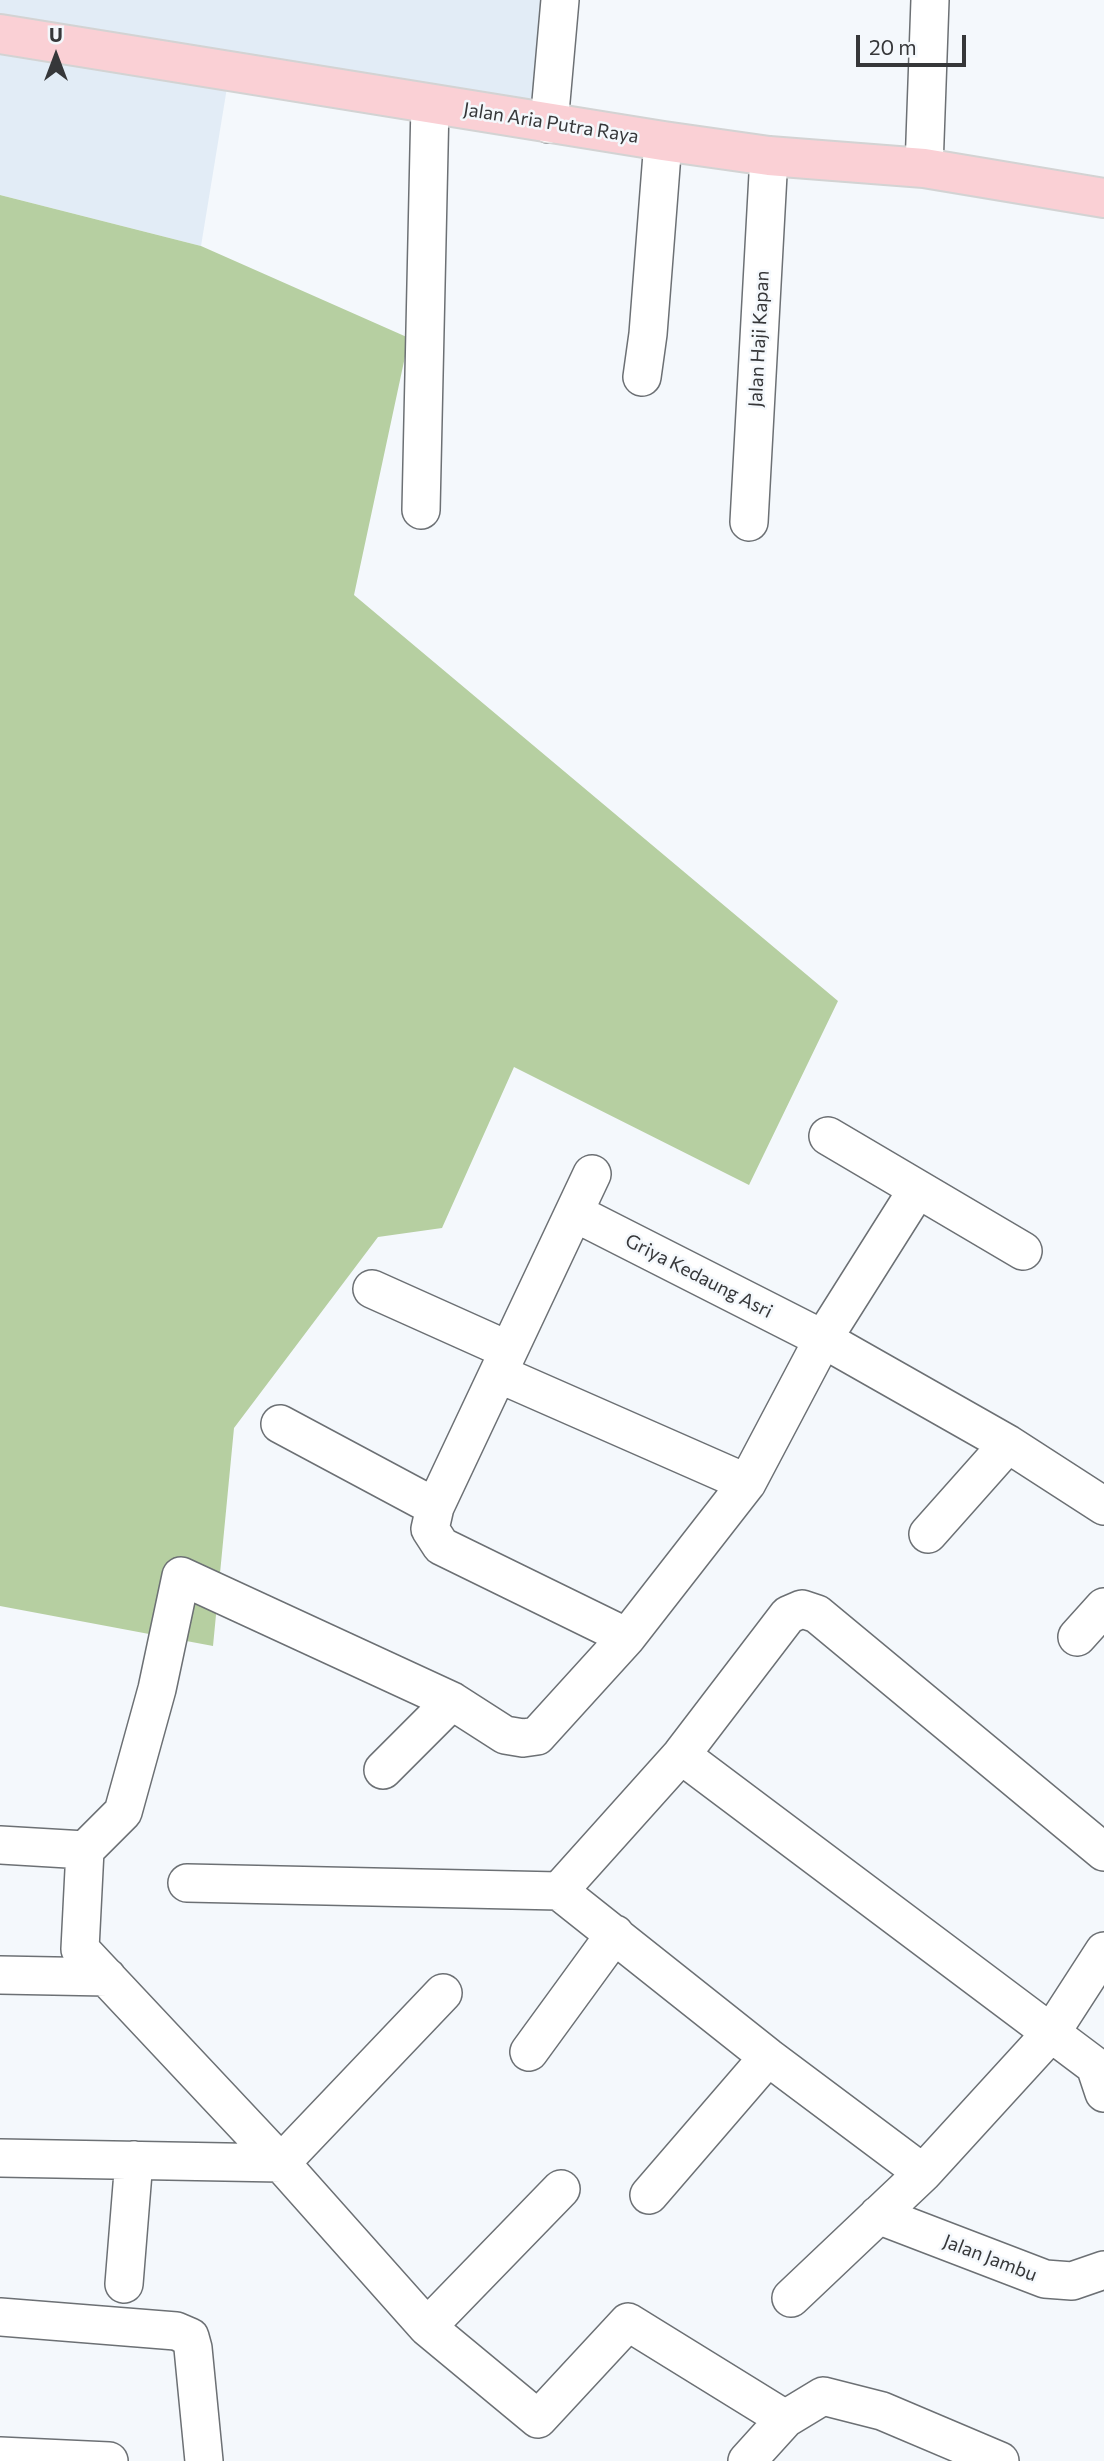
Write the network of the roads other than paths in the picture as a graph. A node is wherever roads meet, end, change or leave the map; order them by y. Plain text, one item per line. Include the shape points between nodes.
1 (560, 0) edge
2 (930, 0) edge
3 (0, 34) edge
4 (430, 104) junction
5 (549, 124) junction
6 (663, 141) junction
7 (769, 156) junction
8 (924, 168) junction
9 (1104, 198) edge
10 (642, 377) dead end
11 (421, 510) dead end
12 (749, 522) dead end
13 (828, 1136) dead end
14 (592, 1174) dead end
15 (917, 1190) junction
16 (575, 1213) junction
17 (1023, 1251) dead end
18 (372, 1289) dead end
19 (823, 1339) junction
20 (503, 1362) junction
21 (280, 1424) dead end
22 (1008, 1444) junction
23 (747, 1483) junction
24 (1104, 1506) edge
25 (435, 1507) junction
26 (928, 1534) dead end
27 (1104, 1607) edge
28 (626, 1637) junction
29 (1077, 1637) dead end
30 (452, 1701) junction
31 (681, 1755) junction
32 (383, 1770) dead end
33 (0, 1845) edge
34 (85, 1850) junction
35 (1104, 1852) edge
36 (187, 1883) dead end
37 (559, 1891) junction
38 (615, 1934) junction
39 (1104, 1951) edge
40 (0, 1975) edge
41 (107, 1977) junction
42 (443, 1993) dead end
43 (1051, 2034) junction
44 (529, 2052) dead end
45 (768, 2057) junction
46 (1101, 2074) edge
47 (0, 2158) edge
48 (134, 2160) junction
49 (281, 2164) junction
50 (923, 2173) junction
51 (561, 2189) dead end
52 (649, 2195) dead end
53 (878, 2215) junction
54 (1104, 2270) edge
55 (124, 2284) dead end
56 (791, 2298) dead end
57 (0, 2317) edge
58 (427, 2327) junction
59 (785, 2419) junction
60 (0, 2456) edge
61 (109, 2461) edge
62 (204, 2461) edge
63 (747, 2461) edge
64 (1000, 2461) edge

1 - 5 street
2 - 8 street
3 - 4 main road, Jalan Aria Putra Raya
4 - 5 main road, Jalan Aria Putra Raya
4 - 11 street
5 - 6 main road, Jalan Aria Putra Raya
6 - 7 main road, Jalan Aria Putra Raya
6 - 10 street
7 - 8 main road, Jalan Aria Putra Raya
7 - 12 street, Jalan Haji Kapan
8 - 9 main road, Jalan Aria Putra Raya
13 - 15 street
14 - 16 street
15 - 17 street
15 - 19 street
16 - 19 street, Griya Kedaung Asri
16 - 20 street
18 - 20 street
19 - 22 street, Griya Kedaung Asri
19 - 23 street
20 - 23 street
20 - 25 street
21 - 25 street
22 - 24 street, Griya Kedaung Asri
22 - 26 street
23 - 28 street
25 - 28 street via 430,1529 442,1546
27 - 29 street
28 - 30 street via 537,1735 505,1735
30 - 32 street
30 - 34 street via 181,1576 158,1689 123,1812
31 - 35 street via 788,1615 802,1609 817,1614
31 - 37 street
31 - 43 street
33 - 34 street
34 - 41 street via 80,1949
36 - 37 street
37 - 38 street
38 - 44 street
38 - 45 street
39 - 43 street
40 - 41 street
41 - 49 street
42 - 49 street
43 - 46 street
43 - 50 street
45 - 50 street
45 - 52 street
47 - 48 street
48 - 49 street
48 - 55 street
49 - 58 street
50 - 53 street
51 - 58 street
53 - 54 street, Jalan Jambu via 1045,2279 1072,2281
53 - 56 street
57 - 62 street via 176,2331 190,2337
58 - 59 street via 538,2419 628,2322
59 - 63 street
59 - 64 street via 823,2396 882,2411
60 - 61 street

